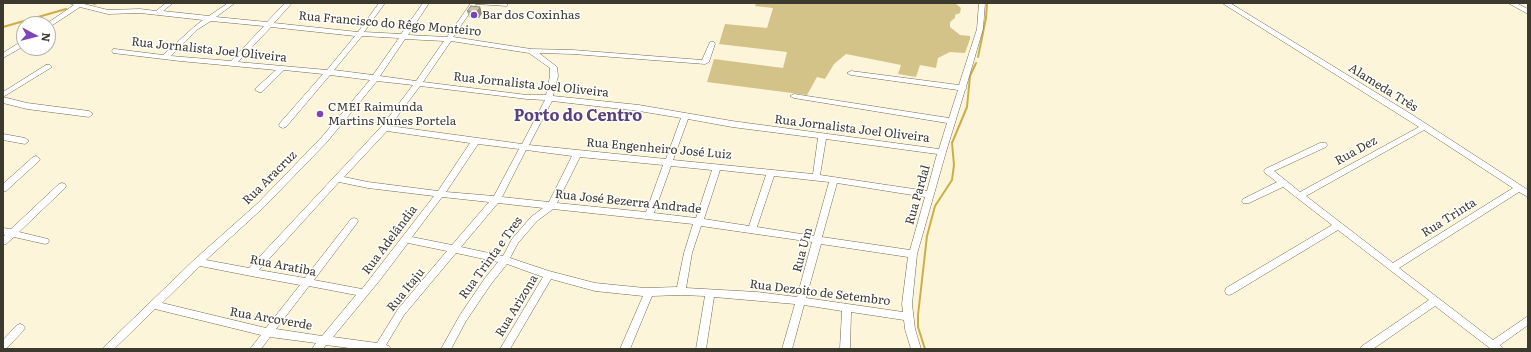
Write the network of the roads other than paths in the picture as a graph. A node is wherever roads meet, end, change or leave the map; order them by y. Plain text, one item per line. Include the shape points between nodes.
1 (170, 3) edge
2 (232, 3) edge
3 (289, 3) edge
4 (382, 3) edge
5 (426, 3) edge
6 (474, 3) edge
7 (479, 3) edge
8 (982, 3) edge
9 (1225, 3) edge
10 (1511, 3) edge
11 (78, 4) edge
12 (505, 5) dead end
13 (1528, 12) edge
14 (157, 13) junction
15 (211, 18) junction
16 (56, 20) edge
17 (269, 25) junction
18 (359, 34) junction
19 (402, 36) junction
20 (449, 40) junction
21 (712, 44) dead end
22 (16, 48) edge
23 (115, 51) dead end
24 (531, 52) junction
25 (3, 56) edge
26 (165, 57) junction
27 (234, 62) junction
28 (48, 67) dead end
29 (282, 68) junction
30 (328, 72) junction
31 (851, 73) dead end
32 (374, 78) junction
33 (419, 82) junction
34 (963, 88) junction
35 (259, 90) dead end
36 (3, 95) edge
37 (794, 96) dead end
38 (549, 99) junction
39 (3, 100) edge
40 (89, 114) dead end
41 (685, 116) junction
42 (952, 120) junction
43 (283, 125) dead end
44 (1424, 127) junction
45 (385, 128) junction
46 (3, 137) edge
47 (822, 137) junction
48 (476, 140) junction
49 (25, 141) dead end
50 (1323, 145) dead end
51 (524, 147) junction
52 (942, 152) junction
53 (577, 154) junction
54 (36, 159) dead end
55 (667, 163) junction
56 (717, 167) junction
57 (771, 173) junction
58 (816, 177) junction
59 (339, 179) junction
60 (834, 180) junction
61 (6, 182) edge
62 (1283, 183) junction
63 (62, 186) dead end
64 (1519, 188) junction
65 (3, 189) edge
66 (440, 194) junction
67 (1528, 194) edge
68 (930, 195) junction
69 (1299, 196) junction
70 (496, 200) junction
71 (1246, 201) dead end
72 (551, 206) junction
73 (649, 215) junction
74 (354, 220) dead end
75 (698, 222) junction
76 (1338, 226) junction
77 (752, 230) junction
78 (3, 231) edge
79 (12, 233) junction
80 (406, 239) junction
81 (45, 241) dead end
82 (818, 241) junction
83 (3, 242) edge
84 (455, 250) junction
85 (913, 254) junction
86 (506, 260) junction
87 (198, 262) junction
88 (1392, 268) junction
89 (251, 272) junction
90 (549, 275) junction
91 (306, 283) junction
92 (681, 291) junction
93 (1229, 291) dead end
94 (649, 292) junction
95 (710, 293) junction
96 (364, 294) junction
97 (802, 301) junction
98 (1435, 301) junction
99 (154, 305) junction
100 (847, 309) junction
101 (908, 317) junction
102 (1528, 320) edge
103 (20, 328) dead end
104 (267, 332) junction
105 (324, 340) junction
106 (3, 346) edge
107 (1496, 347) edge
108 (383, 348) edge
109 (108, 349) edge
110 (255, 349) edge
111 (317, 349) edge
112 (446, 349) edge
113 (505, 349) edge
114 (625, 349) edge
115 (701, 349) edge
116 (787, 349) edge
117 (844, 349) edge
118 (916, 349) edge
119 (1365, 349) edge

1 - 14 street
2 - 15 street
3 - 17 street
4 - 18 street
5 - 19 street, Rua Aracruz
6 - 20 street
7 - 12 street
8 - 34 street, Rua Pardal via 980,29
9 - 44 street, Alameda Três
10 - 13 street
11 - 14 street, Rua Francisco do Rêgo Monteiro via 108,12
11 - 16 street
14 - 15 street, Rua Francisco do Rêgo Monteiro
15 - 17 street, Rua Francisco do Rêgo Monteiro
15 - 26 street via 196,28
17 - 18 street, Rua Francisco do Rêgo Monteiro
17 - 27 street
18 - 19 street, Rua Francisco do Rêgo Monteiro
18 - 30 street
19 - 20 street, Rua Francisco do Rêgo Monteiro
19 - 32 street, Rua Aracruz
20 - 24 street, Rua Francisco do Rêgo Monteiro
20 - 33 street
21 - 24 street, Rua Francisco do Rêgo Monteiro via 706,62 573,52
22 - 25 street
23 - 26 street, Rua Jornalista Joel Oliveira
24 - 38 street, Rua Itaju via 538,54 553,67 554,76
26 - 27 street, Rua Jornalista Joel Oliveira
27 - 29 street, Rua Jornalista Joel Oliveira
28 - 36 street
29 - 30 street, Rua Jornalista Joel Oliveira
29 - 35 street
30 - 32 street, Rua Jornalista Joel Oliveira
30 - 43 street
31 - 34 street
32 - 33 street, Rua Jornalista Joel Oliveira
32 - 87 street, Rua Aracruz via 290,177
33 - 38 street, Rua Jornalista Joel Oliveira
33 - 45 street
34 - 42 street, Rua Pardal
37 - 42 street
38 - 41 street, Rua Jornalista Joel Oliveira via 639,108
38 - 51 street, Rua Itaju
39 - 40 street via 27,106
41 - 47 street, Rua Jornalista Joel Oliveira
41 - 55 street
42 - 52 street, Rua Pardal
44 - 64 street, Alameda Três
44 - 69 street, Rua Dez
45 - 48 street, Rua Engenheiro José Luiz
45 - 59 street
46 - 49 street
47 - 52 street, Rua Jornalista Joel Oliveira
47 - 58 street
48 - 51 street, Rua Engenheiro José Luiz
48 - 66 street, Rua Adelândia
50 - 62 street via 1268,171
51 - 53 street, Rua Engenheiro José Luiz
51 - 70 street, Rua Itaju
52 - 68 street, Rua Pardal
53 - 55 street, Rua Engenheiro José Luiz
53 - 72 street, Rua Trinta e Tres
54 - 61 street
55 - 56 street, Rua Engenheiro José Luiz
55 - 73 street
56 - 57 street, Rua Engenheiro José Luiz
56 - 75 street
57 - 58 street, Rua Engenheiro José Luiz
57 - 77 street
58 - 60 street, Rua Engenheiro José Luiz
59 - 66 street, Rua José Bezerra Andrade
59 - 89 street
60 - 68 street, Rua Engenheiro José Luiz
60 - 82 street, Rua Um
61 - 65 street
62 - 69 street
62 - 71 street
63 - 79 street
64 - 67 street, Alameda Três
64 - 88 street, Rua Trinta
66 - 70 street, Rua José Bezerra Andrade
66 - 80 street, Rua Adelândia
68 - 85 street, Rua Pardal
69 - 76 street
70 - 72 street, Rua José Bezerra Andrade
70 - 84 street, Rua Itaju
72 - 73 street, Rua José Bezerra Andrade
72 - 86 street, Rua Trinta e Tres via 515,241
73 - 75 street, Rua José Bezerra Andrade
74 - 91 street
75 - 77 street, Rua José Bezerra Andrade
75 - 92 street via 688,253
76 - 88 street
76 - 93 street
77 - 82 street, Rua José Bezerra Andrade
78 - 79 street
79 - 81 street
79 - 83 street
80 - 84 street, Rua Dezoito de Setembro
80 - 96 street, Rua Adelândia
82 - 85 street, Rua José Bezerra Andrade
82 - 97 street, Rua Um
84 - 86 street, Rua Dezoito de Setembro
84 - 108 street, Rua Itaju via 402,312
85 - 101 street, Rua Pardal via 907,304
86 - 90 street, Rua Dezoito de Setembro
86 - 112 street, Rua Trinta e Tres via 463,318
87 - 89 street, Rua Aratiba
87 - 99 street, Rua Aracruz
88 - 98 street
89 - 91 street, Rua Aratiba
90 - 94 street, Rua Dezoito de Setembro via 595,287
90 - 113 street, Rua Arizona
91 - 96 street, Rua Aratiba
91 - 104 street
92 - 94 street, Rua Dezoito de Setembro
92 - 95 street, Rua Dezoito de Setembro
94 - 114 street
95 - 97 street, Rua Dezoito de Setembro
95 - 115 street
96 - 105 street, Rua Adelândia
97 - 100 street, Rua Dezoito de Setembro
97 - 116 street, Rua Um
98 - 107 street
98 - 119 street
99 - 104 street, Rua Arcoverde
99 - 109 street, Rua Aracruz
100 - 101 street, Rua Dezoito de Setembro
100 - 117 street
101 - 118 street, Rua Pardal
102 - 107 street
103 - 106 street
104 - 105 street, Rua Arcoverde
104 - 110 street
105 - 108 street, Rua Arcoverde
105 - 111 street, Rua Adelândia

